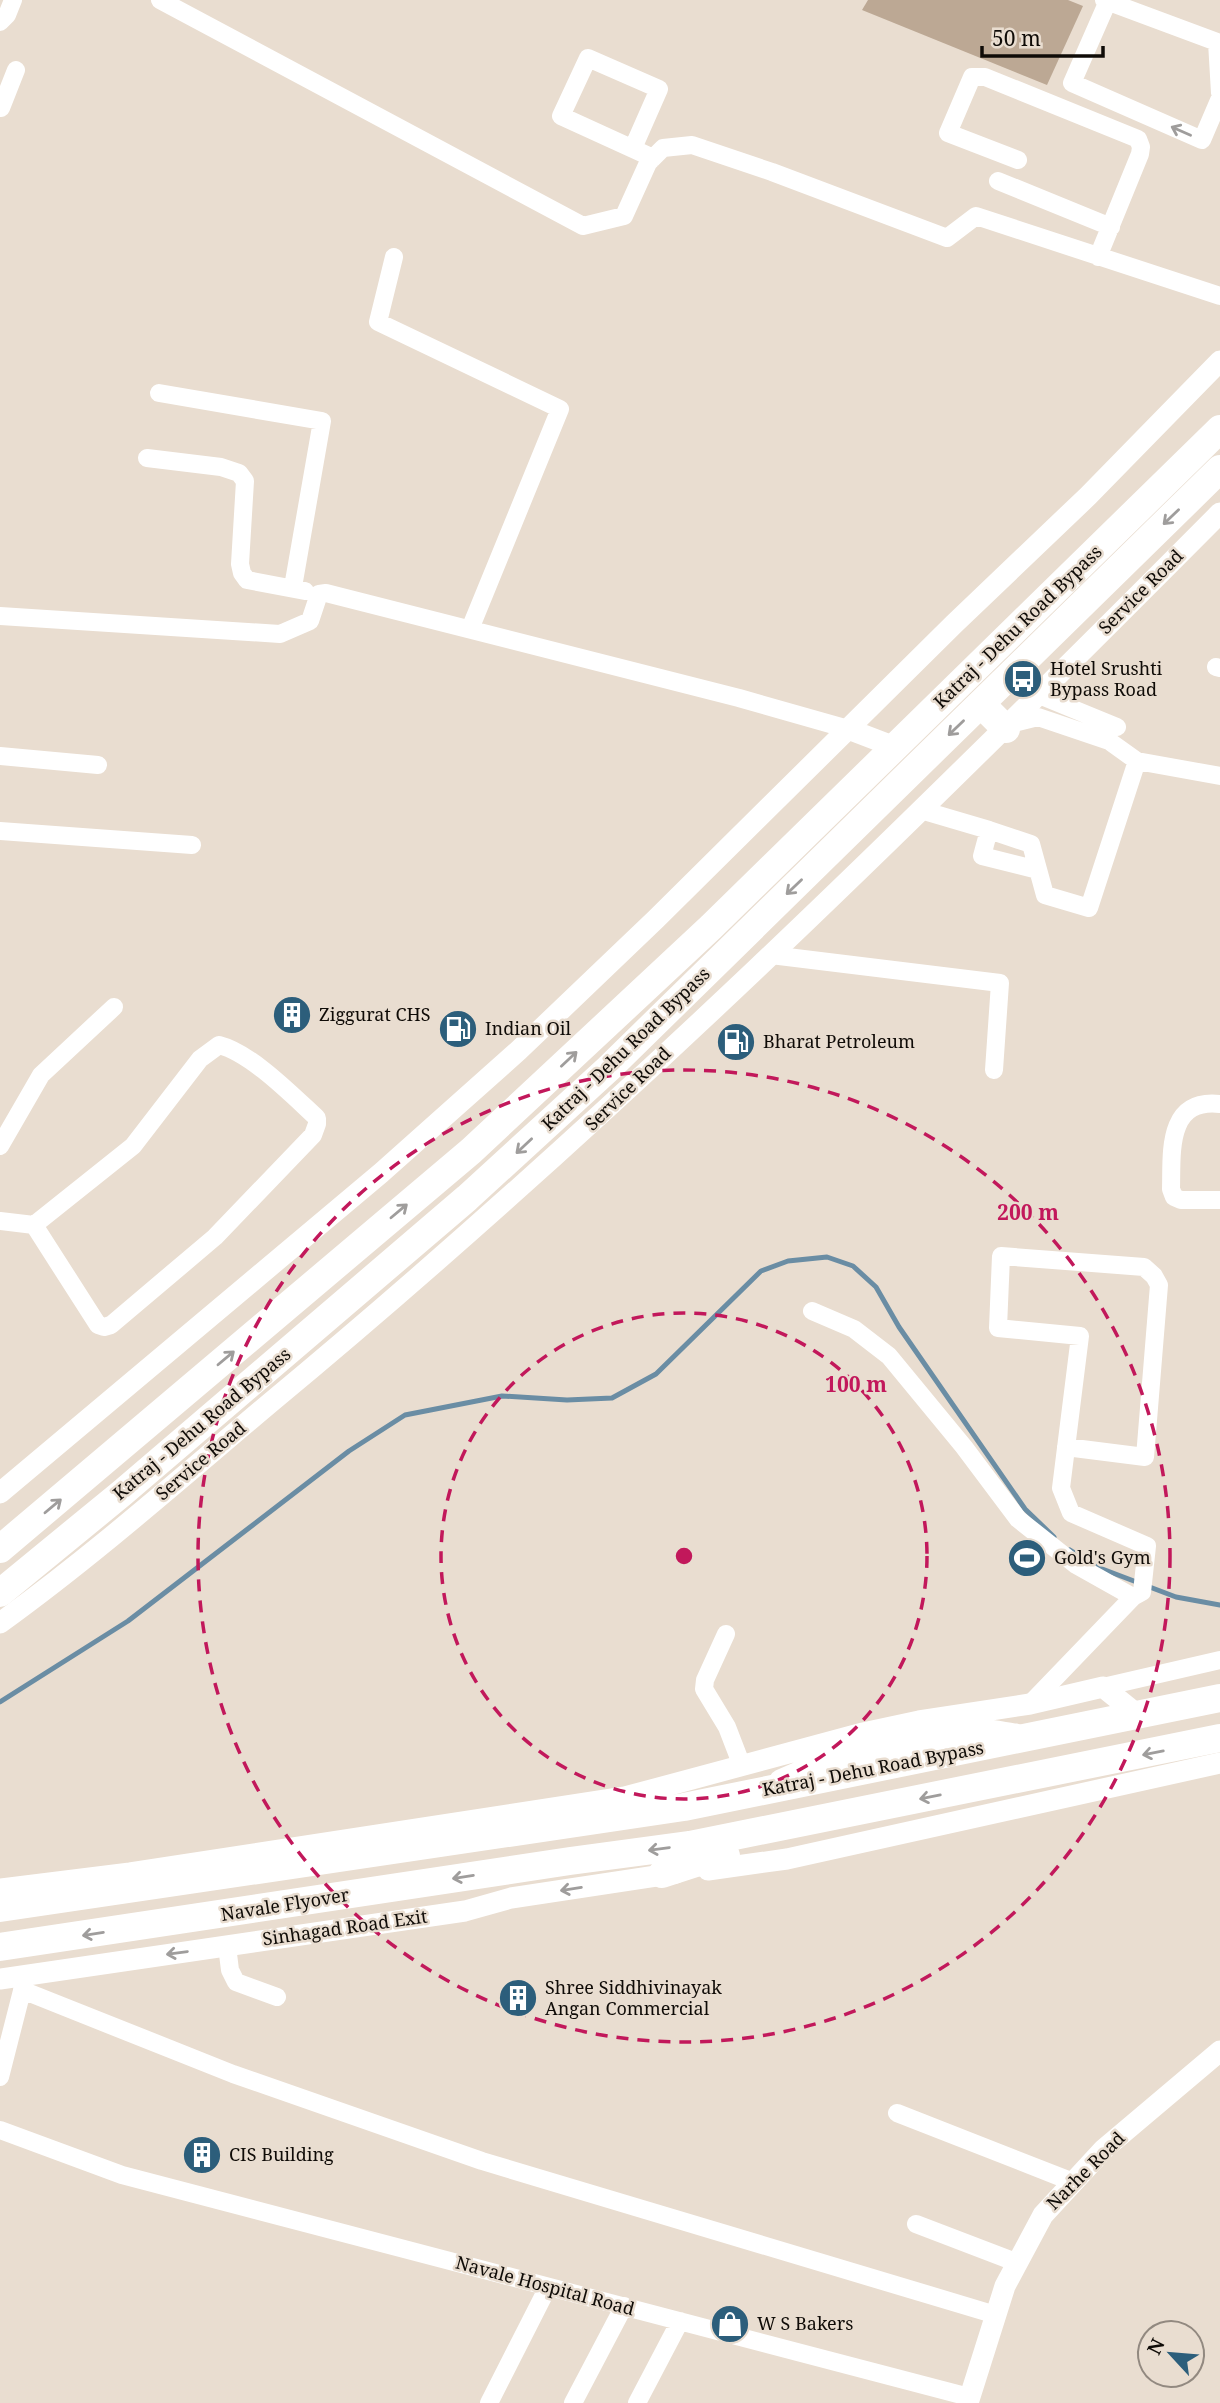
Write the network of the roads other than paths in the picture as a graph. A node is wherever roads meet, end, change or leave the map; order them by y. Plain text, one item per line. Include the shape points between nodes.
1 (13, 0) edge
2 (160, 0) edge
3 (1106, 1) edge
4 (0, 22) edge
5 (16, 70) dead end
6 (1220, 95) edge
7 (0, 109) edge
8 (633, 148) junction
9 (653, 158) junction
10 (1018, 160) dead end
11 (998, 181) dead end
12 (1111, 227) junction
13 (394, 257) dead end
14 (1098, 257) junction
15 (1220, 296) edge
16 (1220, 361) edge
17 (159, 393) dead end
18 (1220, 429) edge
19 (148, 458) dead end
20 (1220, 469) edge
21 (1220, 513) edge
22 (293, 587) junction
23 (319, 594) junction
24 (0, 616) edge
25 (470, 629) junction
26 (1039, 695) junction
27 (981, 704) junction
28 (1008, 726) junction
29 (1117, 727) dead end
30 (848, 729) junction
31 (895, 747) junction
32 (0, 757) edge
33 (1137, 761) junction
34 (98, 765) dead end
35 (1220, 776) edge
36 (921, 810) junction
37 (0, 831) edge
38 (989, 831) junction
39 (192, 845) dead end
40 (1038, 870) junction
41 (771, 955) junction
42 (114, 1007) dead end
43 (994, 1070) dead end
44 (1220, 1104) edge
45 (0, 1146) edge
46 (1220, 1200) edge
47 (0, 1221) edge
48 (34, 1225) junction
49 (811, 1311) dead end
50 (1066, 1447) junction
51 (0, 1493) edge
52 (0, 1549) edge
53 (0, 1592) edge
54 (1138, 1594) junction
55 (0, 1623) edge
56 (726, 1634) dead end
57 (1220, 1660) edge
58 (1103, 1687) junction
59 (1220, 1698) edge
60 (1030, 1704) junction
61 (1139, 1716) junction
62 (877, 1737) junction
63 (1034, 1737) junction
64 (1220, 1738) edge
65 (1220, 1763) edge
66 (742, 1766) junction
67 (749, 1794) junction
68 (891, 1805) junction
69 (662, 1874) junction
70 (0, 1889) edge
71 (0, 1908) edge
72 (227, 1946) junction
73 (0, 1947) edge
74 (0, 1979) edge
75 (24, 1983) junction
76 (277, 1997) dead end
77 (1220, 2050) edge
78 (0, 2077) edge
79 (897, 2113) dead end
80 (0, 2130) edge
81 (1073, 2182) junction
82 (916, 2224) dead end
83 (1018, 2263) junction
84 (548, 2287) junction
85 (624, 2306) junction
86 (996, 2315) junction
87 (680, 2321) junction
88 (969, 2400) edge
89 (489, 2403) edge
90 (573, 2403) edge
91 (637, 2403) edge

1 - 4 street
2 - 9 street via 583,226 624,216
3 - 6 street via 1217,43
6 -> 3 street via 1202,140 1072,83
5 - 7 street
8 - 8 street via 561,116 588,58 659,89
8 - 9 street
9 - 14 street via 663,148 692,145 947,238 976,216
10 - 12 street via 948,133 972,77 985,77 1138,139 1140,153
11 - 12 street
12 - 14 street
13 - 25 street via 379,322 560,409
14 - 15 street
16 - 30 street
17 - 22 street via 322,421
18 - 31 highway, Katraj - Dehu Road Bypass
19 - 22 street via 239,473 245,481 242,573 247,580
20 -> 27 highway, Katraj - Dehu Road Bypass
21 - 26 street, Service Road
22 - 23 street
23 - 24 street via 310,621 280,634
23 - 25 street
25 - 30 street
26 - 28 street, Service Road
26 - 29 street
27 - 28 highway
27 -> 53 highway, Katraj - Dehu Road Bypass via 617,1060 467,1198
28 - 33 street via 1038,716 1109,741
28 - 36 street, Service Road
30 - 31 street
30 - 51 street via 508,1059 382,1172
52 -> 31 highway, Katraj - Dehu Road Bypass via 471,1151
32 - 34 street
33 - 35 street
33 - 40 street via 1088,908 1045,895
36 - 38 street
36 - 41 street, Service Road
37 - 39 street
38 - 40 street via 1031,844
38 - 40 street via 982,856
41 - 43 street via 1000,983
41 - 55 street, Service Road via 632,1088 434,1265
42 - 45 street via 41,1074
44 - 46 street via 1200,1105 1179,1120 1173,1133 1171,1189 1181,1200
47 - 48 street
48 - 48 street via 97,1325 111,1325 215,1237 313,1135 317,1118 265,1072 219,1045 200,1059 132,1146
49 - 54 street via 854,1329 889,1356 1018,1518 1076,1564
50 - 50 street via 1145,1457 1159,1286 1144,1267 1001,1256 998,1328 1080,1336
50 - 54 street via 1061,1488 1071,1513 1147,1546
54 - 60 street
56 - 66 street via 704,1689 727,1727
57 - 58 street
58 - 60 street
58 - 61 street
59 - 61 highway, Katraj - Dehu Road Bypass
60 - 62 street via 919,1721
61 - 63 highway, Katraj - Dehu Road Bypass
62 - 63 street via 984,1730
62 - 66 street
62 - 67 street
63 - 67 highway, Katraj - Dehu Road Bypass
64 -> 68 highway
65 - 69 street, Sinhagad Road Exit via 787,1858
66 - 70 street via 625,1797
67 - 71 highway, Katraj - Dehu Road Bypass
68 - 69 highway via 864,1820
68 -> 73 highway, Navale Flyover via 690,1845
69 -> 72 street, Sinhagad Road Exit via 512,1898 465,1911
72 -> 75 street, Sinhagad Road Exit
72 - 76 street via 236,1982
74 - 75 street, Sinhagad Road Exit
75 - 78 street
75 - 86 street via 233,2074 482,2161
77 - 81 street, Narhe Road via 1104,2148
79 - 81 street
80 - 84 street, Navale Hospital Road via 122,2175
81 - 83 street, Narhe Road via 1042,2215
82 - 83 street
83 - 86 street, Narhe Road
84 - 85 street, Navale Hospital Road
84 - 89 street
85 - 87 street, Navale Hospital Road
85 - 90 street
86 - 88 street, Narhe Road
87 - 88 street, Navale Hospital Road
87 - 91 street

